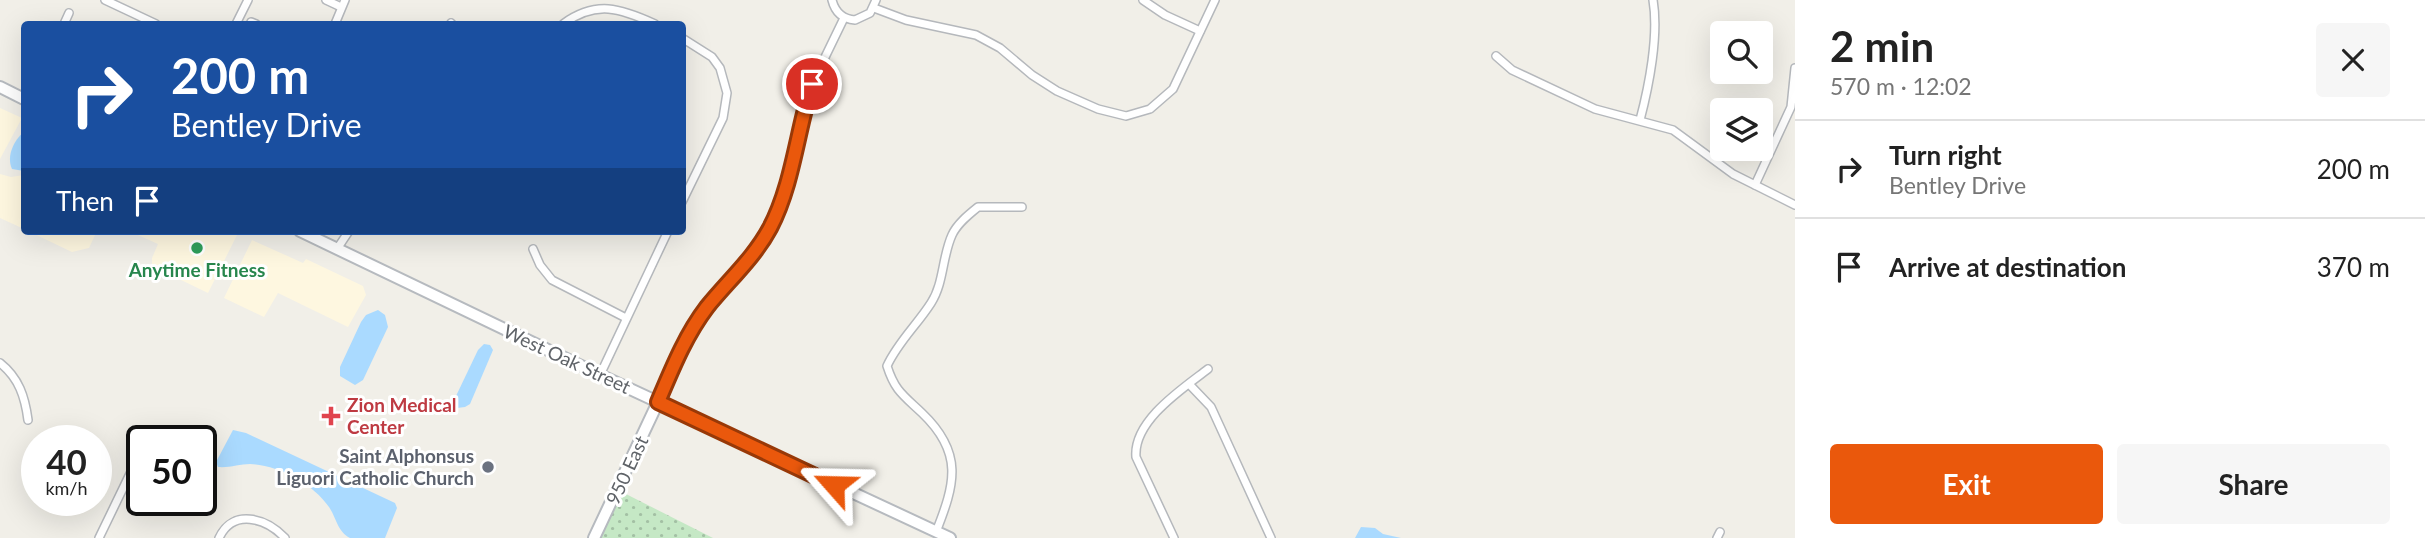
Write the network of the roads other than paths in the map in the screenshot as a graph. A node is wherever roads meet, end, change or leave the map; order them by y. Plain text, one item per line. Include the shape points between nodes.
1 (105, 0) edge
2 (248, 0) edge
3 (326, 0) edge
4 (580, 0) edge
5 (832, 0) edge
6 (1143, 0) edge
7 (1215, 0) edge
8 (1653, 0) edge
9 (343, 4) edge
10 (874, 4) edge
11 (585, 9) junction
12 (69, 13) dead end
13 (844, 18) junction
14 (65, 21) edge
15 (150, 21) edge
16 (238, 21) edge
17 (336, 21) edge
18 (567, 21) edge
19 (648, 21) edge
20 (1200, 31) junction
21 (686, 41) edge
22 (1496, 56) dead end
23 (1795, 68) edge
24 (0, 87) edge
25 (21, 98) edge
26 (1640, 120) junction
27 (1755, 185) junction
28 (686, 194) edge
29 (1795, 205) edge
30 (1022, 207) dead end
31 (308, 235) edge
32 (346, 235) edge
33 (666, 235) edge
34 (337, 249) junction
35 (533, 249) dead end
36 (626, 318) junction
37 (0, 363) edge
38 (1208, 369) dead end
39 (600, 375) junction
40 (1189, 384) junction
41 (658, 402) junction
42 (27, 420) dead end
43 (126, 482) edge
44 (936, 532) junction
45 (1270, 537) edge
46 (99, 538) edge
47 (219, 538) edge
48 (285, 538) edge
49 (594, 538) edge
50 (950, 538) edge
51 (1174, 538) edge

1 - 15 street
2 - 16 street
3 - 9 street
4 - 11 street
5 - 13 street
6 - 20 street
7 - 20 street
8 - 26 street via 1653,37
9 - 17 street
10 - 13 street via 861,19
10 - 20 street via 906,20 976,35 1057,91 1126,116 1150,109 1166,97
11 - 18 street
11 - 19 street via 618,8
12 - 14 street
13 - 41 street via 812,84 785,191 770,228 685,339
21 - 28 street via 712,57 720,68 727,106
22 - 26 street via 1512,70 1595,109
23 - 27 street via 1789,113
24 - 25 main road
26 - 27 street via 1679,133 1726,170
27 - 29 street
30 - 44 street via 978,207 963,220 952,235 932,302 895,348 887,366 893,385 929,420 948,447 954,473
31 - 34 main road, West Oak Street
32 - 34 street
33 - 36 street
34 - 39 main road, West Oak Street
35 - 36 street via 552,280
36 - 39 street
37 - 42 street via 25,399
38 - 40 street
39 - 41 main road, West Oak Street
40 - 45 street via 1211,407
40 - 51 street via 1143,429 1136,447 1136,457
41 - 44 main road, West Oak Street
41 - 49 main road, 950 East
43 - 46 street
44 - 50 main road, West Oak Street
47 - 48 street via 232,521 248,518

